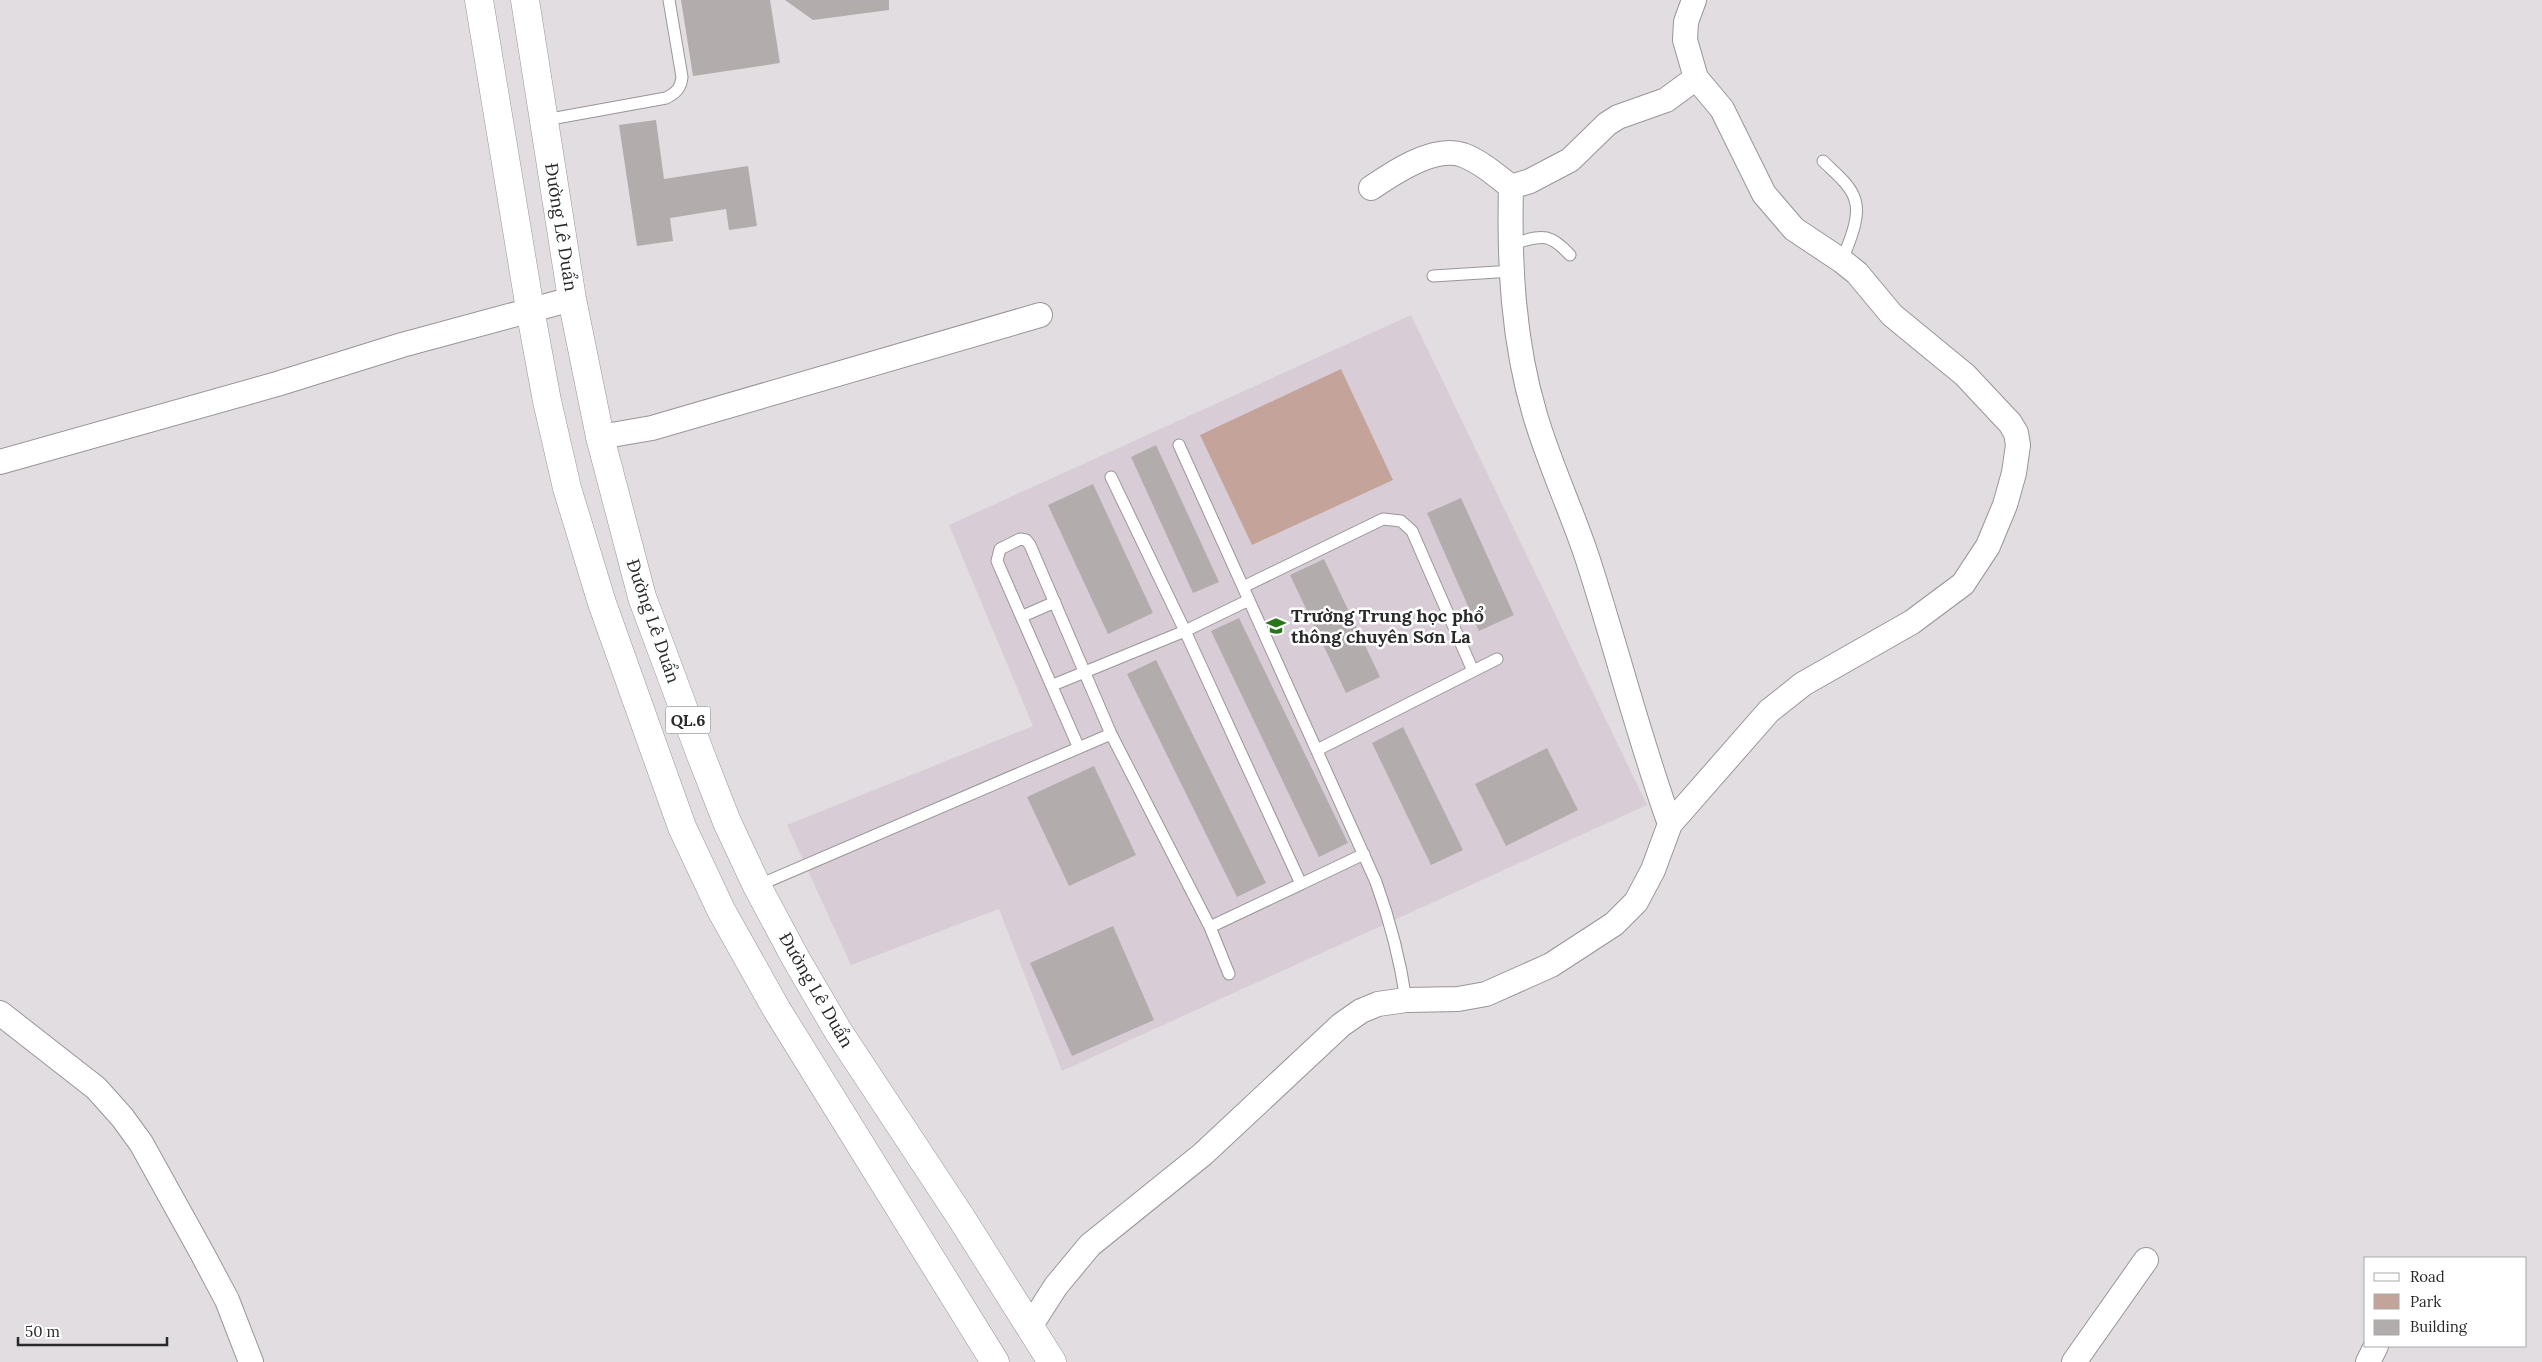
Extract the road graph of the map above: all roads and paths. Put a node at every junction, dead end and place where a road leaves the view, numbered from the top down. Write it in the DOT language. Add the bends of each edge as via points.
graph roads {
  1 [pos="479,0"];
  2 [pos="525,0"];
  3 [pos="669,0"];
  4 [pos="1690,2"];
  5 [pos="1696,78"];
  6 [pos="545,120"];
  7 [pos="1823,161"];
  8 [pos="1512,186"];
  9 [pos="1371,188"];
  10 [pos="1511,244"];
  11 [pos="1570,255"];
  12 [pos="1842,261"];
  13 [pos="1513,270"];
  14 [pos="1433,276"];
  15 [pos="572,299"];
  16 [pos="530,309"];
  17 [pos="1040,315"];
  18 [pos="600,437"];
  19 [pos="1179,445"];
  20 [pos="0,462"];
  21 [pos="1111,478"];
  22 [pos="1243,586"];
  23 [pos="1249,600"];
  24 [pos="1055,602"];
  25 [pos="1023,616"];
  26 [pos="1186,631"];
  27 [pos="1497,659"];
  28 [pos="1473,671"];
  29 [pos="1084,672"];
  30 [pos="1053,686"];
  31 [pos="1111,734"];
  32 [pos="1078,746"];
  33 [pos="1318,750"];
  34 [pos="1670,824"];
  35 [pos="1364,854"];
  36 [pos="1301,884"];
  37 [pos="757,886"];
  38 [pos="1210,927"];
  39 [pos="1229,974"];
  40 [pos="1406,1000"];
  41 [pos="0,1013"];
  42 [pos="2146,1260"];
  43 [pos="1029,1328"];
  44 [pos="2376,1347"];
  45 [pos="251,1362"];
  46 [pos="995,1362"];
  47 [pos="1052,1362"];
  48 [pos="2074,1362"];
  49 [pos="2368,1362"];
  1 -- 16 [label="main road, QL.6"];
  2 -- 6 [label="main road, Đường Lê Duẩn / QL.6"];
  3 -- 6 [label="lane" via="682,77 673,95"];
  4 -- 5 [label="street" via="1685,40"];
  5 -- 8 [label="street" via="1666,100 1618,116 1570,160 1530,181"];
  5 -- 12 [label="street" via="1722,108 1764,194 1777,211 1794,229"];
  6 -- 15 [label="main road, Đường Lê Duẩn / QL.6"];
  7 -- 12 [label="lane" via="1856,201 1855,221"];
  8 -- 9 [label="street" via="1484,165 1461,154 1444,153 1401,168"];
  8 -- 10 [label="street"];
  10 -- 11 [label="lane" via="1545,236 1557,241"];
  10 -- 13 [label="street"];
  12 -- 34 [label="street" via="1857,273 1892,315 1966,375 2010,423 2018,445 2005,505 1988,546 1963,584 1912,622 1803,684 1769,711"];
  13 -- 14 [label="lane"];
  13 -- 34 [label="street" via="1515,318 1534,415 1587,559"];
  15 -- 16 [label="street"];
  15 -- 18 [label="main road, Đường Lê Duẩn / QL.6"];
  16 -- 20 [label="street"];
  16 -- 46 [label="main road, QL.6" via="567,488 602,603 682,827 721,910 777,1010"];
  17 -- 18 [label="street" via="652,428"];
  18 -- 37 [label="main road, Đường Lê Duẩn / QL.6" via="642,597 727,822"];
  19 -- 22 [label="lane"];
  21 -- 26 [label="lane"];
  22 -- 23 [label="lane"];
  22 -- 28 [label="lane" via="1383,519 1401,521 1412,531"];
  23 -- 26 [label="lane"];
  23 -- 33 [label="lane"];
  24 -- 25 [label="lane"];
  24 -- 25 [label="lane" via="1030,545 1020,539 1000,550 997,558"];
  24 -- 29 [label="lane"];
  25 -- 30 [label="lane"];
  26 -- 29 [label="lane"];
  26 -- 36 [label="lane"];
  27 -- 28 [label="lane"];
  28 -- 33 [label="lane"];
  29 -- 30 [label="lane"];
  29 -- 31 [label="lane"];
  30 -- 32 [label="lane"];
  31 -- 32 [label="lane"];
  31 -- 38 [label="lane"];
  32 -- 37 [label="lane"];
  33 -- 35 [label="lane"];
  34 -- 40 [label="street" via="1653,870 1636,902 1614,924 1585,945 1552,965 1486,994 1458,999"];
  35 -- 36 [label="lane"];
  35 -- 40 [label="lane" via="1390,922 1400,958"];
  36 -- 38 [label="lane"];
  37 -- 43 [label="main road, Đường Lê Duẩn / QL.6" via="838,1031 962,1219"];
  38 -- 39 [label="lane"];
  40 -- 43 [label="street" via="1378,1004 1341,1025 1203,1154 1090,1246 1056,1286"];
  41 -- 45 [label="street" via="96,1088 122,1116 141,1143 227,1300"];
  42 -- 48 [label="street"];
  43 -- 47 [label="main road, Đường Lê Duẩn / QL.6"];
  44 -- 49 [label="street"];
}
